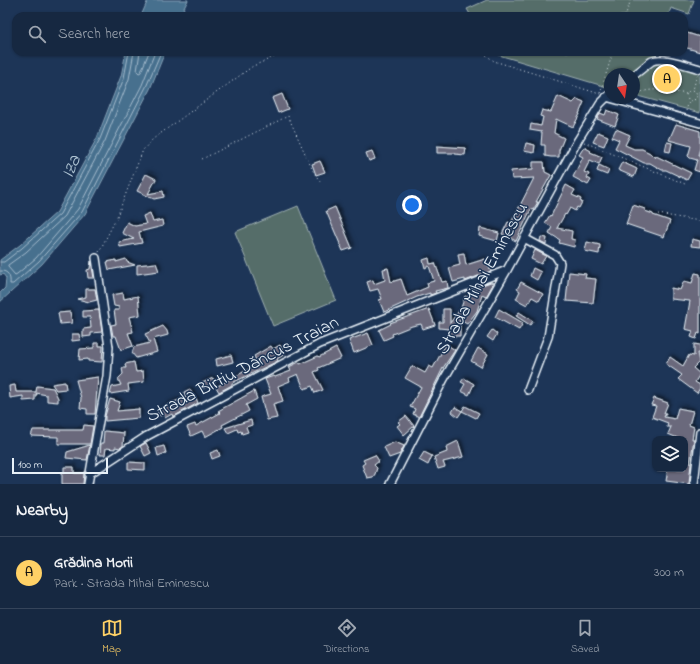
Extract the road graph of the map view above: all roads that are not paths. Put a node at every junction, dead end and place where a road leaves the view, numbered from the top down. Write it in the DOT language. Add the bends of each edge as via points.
graph roads {
  1 [pos="699,69"];
  2 [pos="640,71"];
  3 [pos="604,100"];
  4 [pos="637,104"];
  5 [pos="700,123"];
  6 [pos="524,238"];
  7 [pos="96,258"];
  8 [pos="507,270"];
  9 [pos="528,390"];
  10 [pos="700,432"];
  11 [pos="89,474"];
  12 [pos="88,484"];
  13 [pos="390,484"];
  14 [pos="694,484"];
  1 -- 2 [label="street" via="658,60"];
  3 -- 6 [label="street, Strada Mihai Eminescu" via="578,140"];
  4 -- 5 [label="street"];
  6 -- 8 [label="street, Strada Mihai Eminescu"];
  6 -- 9 [label="street" via="555,255 560,263 548,337"];
  7 -- 11 [label="street" via="109,347 107,376"];
  8 -- 11 [label="street, Strada Birtiu Dăncus Traian" via="320,344 147,436"];
  8 -- 13 [label="street, Strada Mihai Eminescu" via="444,379"];
  10 -- 14 [label="street"];
  11 -- 12 [label="street"];
}
